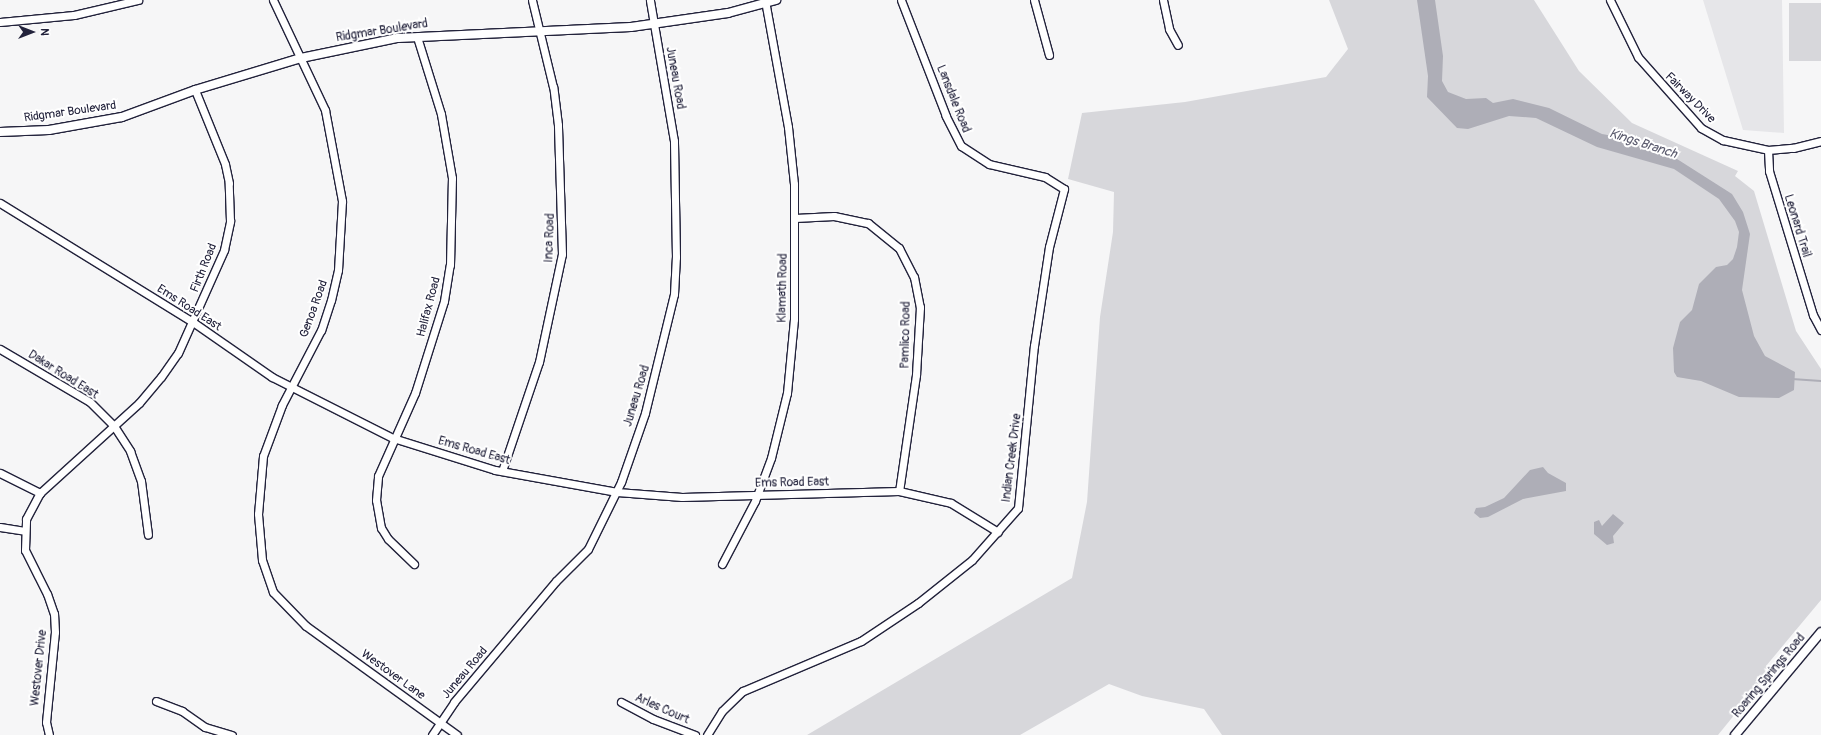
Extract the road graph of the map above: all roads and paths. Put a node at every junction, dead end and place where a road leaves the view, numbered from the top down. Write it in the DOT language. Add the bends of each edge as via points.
graph roads {
  1 [pos="138,0"];
  2 [pos="273,0"];
  3 [pos="532,0"];
  4 [pos="650,0"];
  5 [pos="776,0"];
  6 [pos="901,0"];
  7 [pos="1034,0"];
  8 [pos="1163,0"];
  9 [pos="1610,0"];
  10 [pos="766,2"];
  11 [pos="0,22"];
  12 [pos="654,24"];
  13 [pos="540,31"];
  14 [pos="417,36"];
  15 [pos="1178,44"];
  16 [pos="1050,55"];
  17 [pos="301,58"];
  18 [pos="195,90"];
  19 [pos="0,132"];
  20 [pos="1821,141"];
  21 [pos="1768,150"];
  22 [pos="1064,189"];
  23 [pos="0,203"];
  24 [pos="795,218"];
  25 [pos="193,322"];
  26 [pos="1821,330"];
  27 [pos="0,349"];
  28 [pos="291,387"];
  29 [pos="114,426"];
  30 [pos="393,438"];
  31 [pos="502,471"];
  32 [pos="0,473"];
  33 [pos="899,491"];
  34 [pos="617,492"];
  35 [pos="40,493"];
  36 [pos="757,495"];
  37 [pos="0,527"];
  38 [pos="25,531"];
  39 [pos="998,532"];
  40 [pos="148,535"];
  41 [pos="414,564"];
  42 [pos="722,564"];
  43 [pos="1821,632"];
  44 [pos="315,633"];
  45 [pos="156,701"];
  46 [pos="621,702"];
  47 [pos="440,723"];
  48 [pos="49,735"];
  49 [pos="232,735"];
  50 [pos="432,735"];
  51 [pos="457,735"];
  52 [pos="696,735"];
  53 [pos="707,735"];
  54 [pos="1735,735"];
  1 -- 11 [label="street" via="74,15"];
  2 -- 17 [label="street, Genoa Road"];
  3 -- 13 [label="street, Inca Road"];
  4 -- 12 [label="street, Juneau Road"];
  5 -- 10 [label="street, Ridgmar Boulevard"];
  6 -- 22 [label="street, Lansdale Road" via="946,116 961,146 989,164 1045,177"];
  7 -- 16 [label="street"];
  8 -- 15 [label="street" via="1169,29"];
  9 -- 21 [label="street, Fairway Drive" via="1638,57 1701,128 1723,140"];
  10 -- 12 [label="street, Ridgmar Boulevard"];
  10 -- 24 [label="street, Klamath Road" via="788,127"];
  12 -- 13 [label="street, Ridgmar Boulevard"];
  12 -- 34 [label="street, Juneau Road" via="674,142 674,294 645,413"];
  13 -- 14 [label="street, Ridgmar Boulevard"];
  13 -- 31 [label="street, Inca Road" via="558,125 562,254 539,362"];
  14 -- 17 [label="street, Ridgmar Boulevard"];
  14 -- 30 [label="street, Halifax Road" via="448,150 452,178 453,226 444,301 415,393"];
  17 -- 18 [label="street, Ridgmar Boulevard"];
  17 -- 28 [label="street, Genoa Road" via="325,110 332,133 342,201 338,270 331,300 321,330"];
  18 -- 19 [label="street, Ridgmar Boulevard" via="114,119 48,130"];
  18 -- 25 [label="street, Firth Road" via="225,164 230,214 224,250"];
  20 -- 21 [label="street, Fairway Drive" via="1793,148"];
  21 -- 26 [label="street, Leonard Trail" via="1771,178 1813,315"];
  22 -- 39 [label="street, Indian Creek Drive" via="1049,247 1034,346 1021,497 1018,508"];
  23 -- 25 [label="street, Ems Road East"];
  24 -- 33 [label="street, Pamlico Road" via="834,216 868,223 899,248 914,277 920,307 916,374"];
  24 -- 36 [label="street, Klamath Road" via="794,319 787,393 771,458"];
  25 -- 28 [label="street, Ems Road East"];
  25 -- 29 [label="street, Firth Road" via="161,377"];
  27 -- 29 [label="street, Dakar Road East" via="90,402"];
  28 -- 30 [label="street, Ems Road East"];
  28 -- 44 [label="street, Genoa Road" via="268,440 260,470 260,540 262,560 273,592"];
  29 -- 35 [label="street, Firth Road"];
  29 -- 40 [label="street, Dakar Road East" via="130,451 141,481"];
  30 -- 31 [label="street, Ems Road East"];
  30 -- 41 [label="street, Halifax Road" via="378,476 377,513 388,539"];
  31 -- 34 [label="street, Ems Road East"];
  32 -- 35 [label="street"];
  33 -- 36 [label="street, Ems Road East"];
  33 -- 39 [label="street, Ems Road East" via="951,503"];
  34 -- 36 [label="street, Ems Road East" via="682,497"];
  34 -- 47 [label="street, Juneau Road" via="588,549 556,582 454,702"];
  35 -- 38 [label="street, Westover Drive" via="26,519"];
  36 -- 42 [label="street, Klamath Road"];
  37 -- 38 [label="street"];
  38 -- 48 [label="street, Westover Drive" via="25,550 54,614 55,632 46,708"];
  39 -- 53 [label="street, Indian Creek Drive" via="949,580 861,641 743,691 722,710"];
  43 -- 54 [label="street, Roaring Springs Road"];
  44 -- 47 [label="street, Westover Lane"];
  45 -- 49 [label="street" via="182,711 205,727"];
  46 -- 52 [label="street, Arles Court" via="653,719"];
  47 -- 50 [label="street, Juneau Road"];
  47 -- 51 [label="street, Westover Lane"];
}
